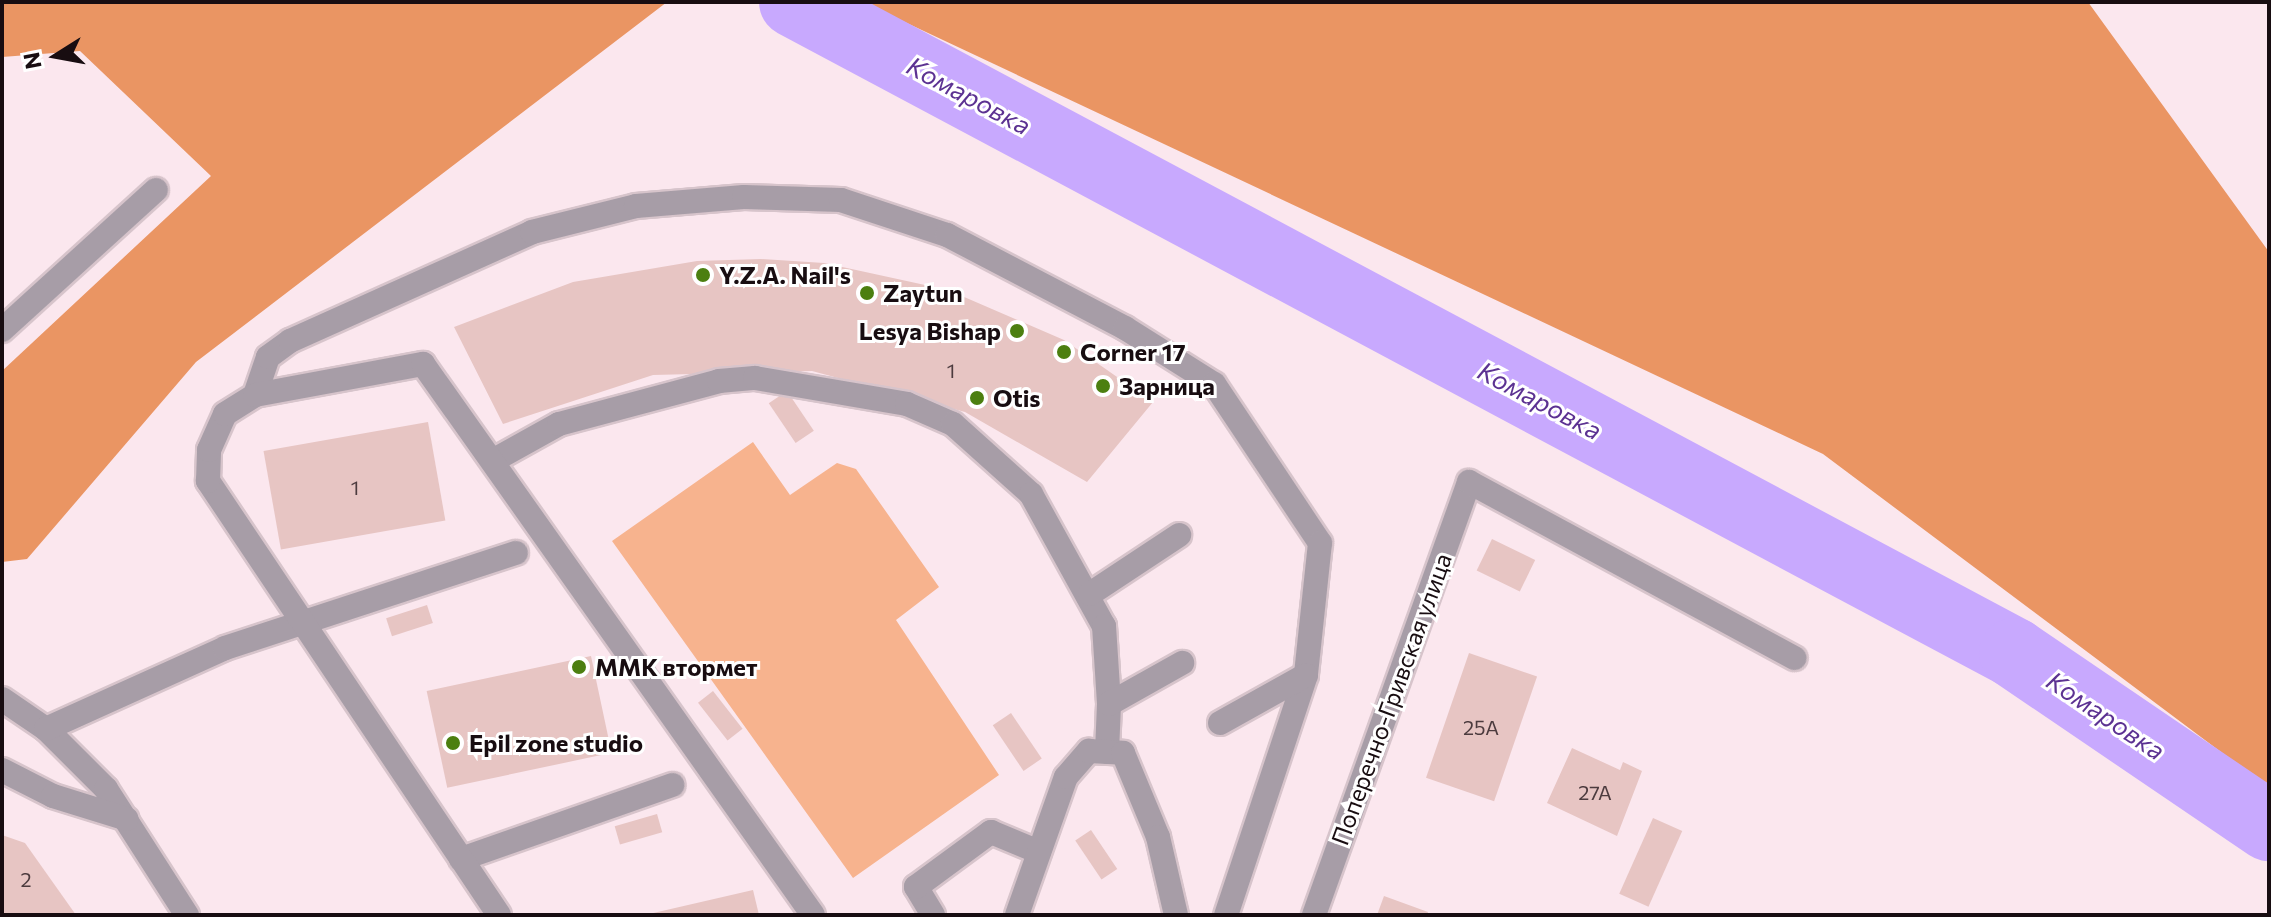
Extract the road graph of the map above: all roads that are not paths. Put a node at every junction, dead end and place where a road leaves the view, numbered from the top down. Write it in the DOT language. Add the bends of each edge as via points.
graph roads {
  1 [pos="156,190"];
  2 [pos="2,330"];
  3 [pos="255,395"];
  4 [pos="496,459"];
  5 [pos="1179,535"];
  6 [pos="516,553"];
  7 [pos="1090,594"];
  8 [pos="302,624"];
  9 [pos="1795,658"];
  10 [pos="1182,663"];
  11 [pos="1306,675"];
  12 [pos="2,699"];
  13 [pos="1109,704"];
  14 [pos="1220,723"];
  15 [pos="46,729"];
  16 [pos="1107,752"];
  17 [pos="2,770"];
  18 [pos="672,785"];
  19 [pos="127,819"];
  20 [pos="1039,852"];
  21 [pos="461,859"];
  22 [pos="187,915"];
  23 [pos="499,915"];
  24 [pos="813,915"];
  25 [pos="933,915"];
  26 [pos="1017,915"];
  27 [pos="1176,915"];
  28 [pos="1226,915"];
  29 [pos="1314,915"];
  1 -- 2 [label="street"];
  3 -- 4 [label="street" via="423,364"];
  3 -- 8 [label="street" via="225,414 209,450 208,481"];
  3 -- 11 [label="street" via="268,357 290,341 532,232 636,206 744,197 841,200 947,235 1125,328 1214,384 1320,543"];
  4 -- 7 [label="street" via="559,424 719,381 755,378 907,404 953,424 1031,494"];
  4 -- 24 [label="street"];
  5 -- 7 [label="street"];
  6 -- 8 [label="street"];
  7 -- 13 [label="street" via="1104,626"];
  8 -- 15 [label="street" via="225,648"];
  8 -- 21 [label="street"];
  9 -- 29 [label="street, Поперечно-Гривская улица" via="1469,482"];
  10 -- 13 [label="street"];
  11 -- 14 [label="street"];
  11 -- 28 [label="street"];
  12 -- 15 [label="street"];
  13 -- 16 [label="street"];
  15 -- 19 [label="street"];
  16 -- 20 [label="street" via="1089,751 1066,777"];
  16 -- 27 [label="street" via="1123,753 1158,837"];
  17 -- 19 [label="street" via="53,796"];
  18 -- 21 [label="street"];
  19 -- 22 [label="street"];
  20 -- 25 [label="street" via="991,832 916,887"];
  20 -- 26 [label="street"];
  21 -- 23 [label="street"];
}
